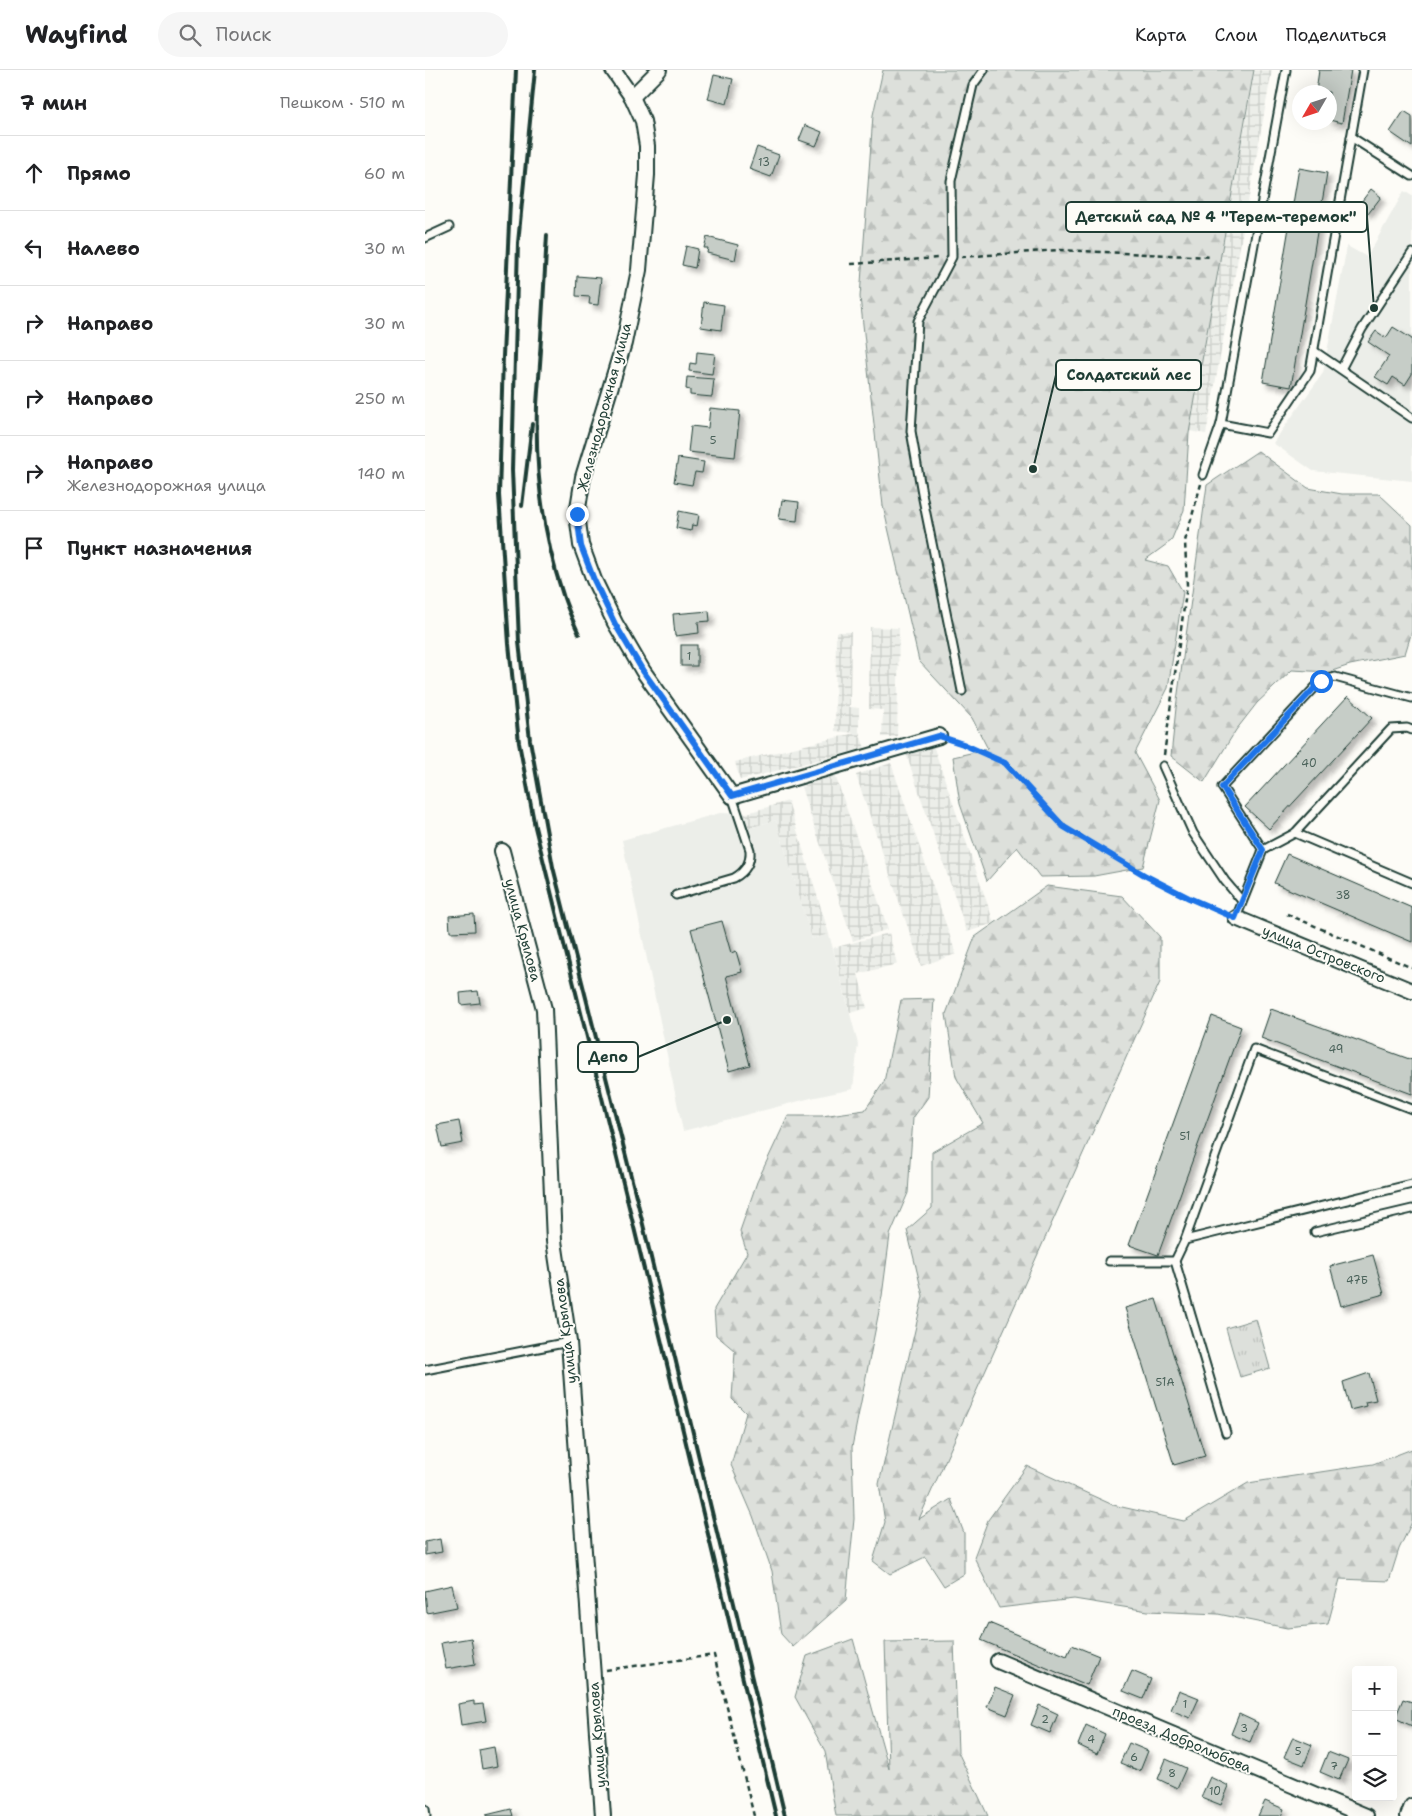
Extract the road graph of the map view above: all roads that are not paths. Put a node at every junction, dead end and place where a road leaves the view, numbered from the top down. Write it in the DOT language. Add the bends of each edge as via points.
graph roads {
  1 [pos="613,70"];
  2 [pos="659,70"];
  3 [pos="984,70"];
  4 [pos="1286,70"];
  5 [pos="1363,70"];
  6 [pos="632,97"];
  7 [pos="1351,137"];
  8 [pos="1412,176"];
  9 [pos="449,227"];
  10 [pos="425,238"];
  11 [pos="1412,253"];
  12 [pos="1314,351"];
  13 [pos="1341,369"];
  14 [pos="1412,418"];
  15 [pos="1221,424"];
  16 [pos="1203,475"];
  17 [pos="962,691"];
  18 [pos="1412,698"];
  19 [pos="1412,730"];
  20 [pos="939,736"];
  21 [pos="1163,766"];
  22 [pos="732,796"];
  23 [pos="1295,833"];
  24 [pos="1263,850"];
  25 [pos="502,852"];
  26 [pos="1412,883"];
  27 [pos="676,894"];
  28 [pos="1243,901"];
  29 [pos="1235,918"];
  30 [pos="1412,991"];
  31 [pos="1412,1109"];
  32 [pos="1412,1184"];
  33 [pos="1412,1209"];
  34 [pos="1315,1232"];
  35 [pos="1185,1240"];
  36 [pos="1175,1260"];
  37 [pos="1109,1261"];
  38 [pos="569,1342"];
  39 [pos="425,1370"];
  40 [pos="1226,1433"];
  41 [pos="998,1661"];
  42 [pos="1412,1806"];
  43 [pos="425,1809"];
  44 [pos="427,1816"];
  45 [pos="603,1816"];
  46 [pos="1366,1816"];
  47 [pos="1408,1816"];
  1 -- 6 [label="street, Железнодорожная улица"];
  2 -- 6 [label="street"];
  3 -- 17 [label="lane" via="973,85 951,181 952,257 918,321 911,431"];
  4 -- 15 [label="lane"];
  5 -- 7 [label="lane"];
  6 -- 22 [label="street, Железнодорожная улица" via="643,121 647,146 639,270 624,343 583,477 577,514 581,546 615,624 643,671"];
  7 -- 8 [label="lane"];
  7 -- 12 [label="lane"];
  9 -- 10 [label="lane"];
  11 -- 13 [label="lane" via="1362,329"];
  12 -- 13 [label="lane"];
  12 -- 15 [label="lane" via="1310,371 1268,433"];
  13 -- 14 [label="lane"];
  15 -- 16 [label="lane"];
  18 -- 24 [label="lane" via="1335,677 1321,681 1222,787"];
  19 -- 23 [label="lane" via="1391,729"];
  20 -- 22 [label="street"];
  21 -- 28 [label="lane" via="1193,833 1225,881"];
  22 -- 27 [label="lane" via="750,850 748,866 734,878"];
  23 -- 24 [label="lane"];
  23 -- 26 [label="lane"];
  24 -- 28 [label="lane"];
  25 -- 38 [label="street, улица Крылова" via="544,1009 553,1241"];
  28 -- 29 [label="lane"];
  29 -- 30 [label="street, улица Островского"];
  31 -- 35 [label="lane" via="1254,1049"];
  32 -- 35 [label="lane"];
  33 -- 34 [label="lane"];
  35 -- 36 [label="lane"];
  36 -- 37 [label="lane"];
  36 -- 40 [label="lane"];
  38 -- 39 [label="lane"];
  38 -- 45 [label="street, улица Крылова"];
  41 -- 46 [label="street, проезд Добролюбова"];
  42 -- 47 [label="street"];
  43 -- 44 [label="lane"];
}
